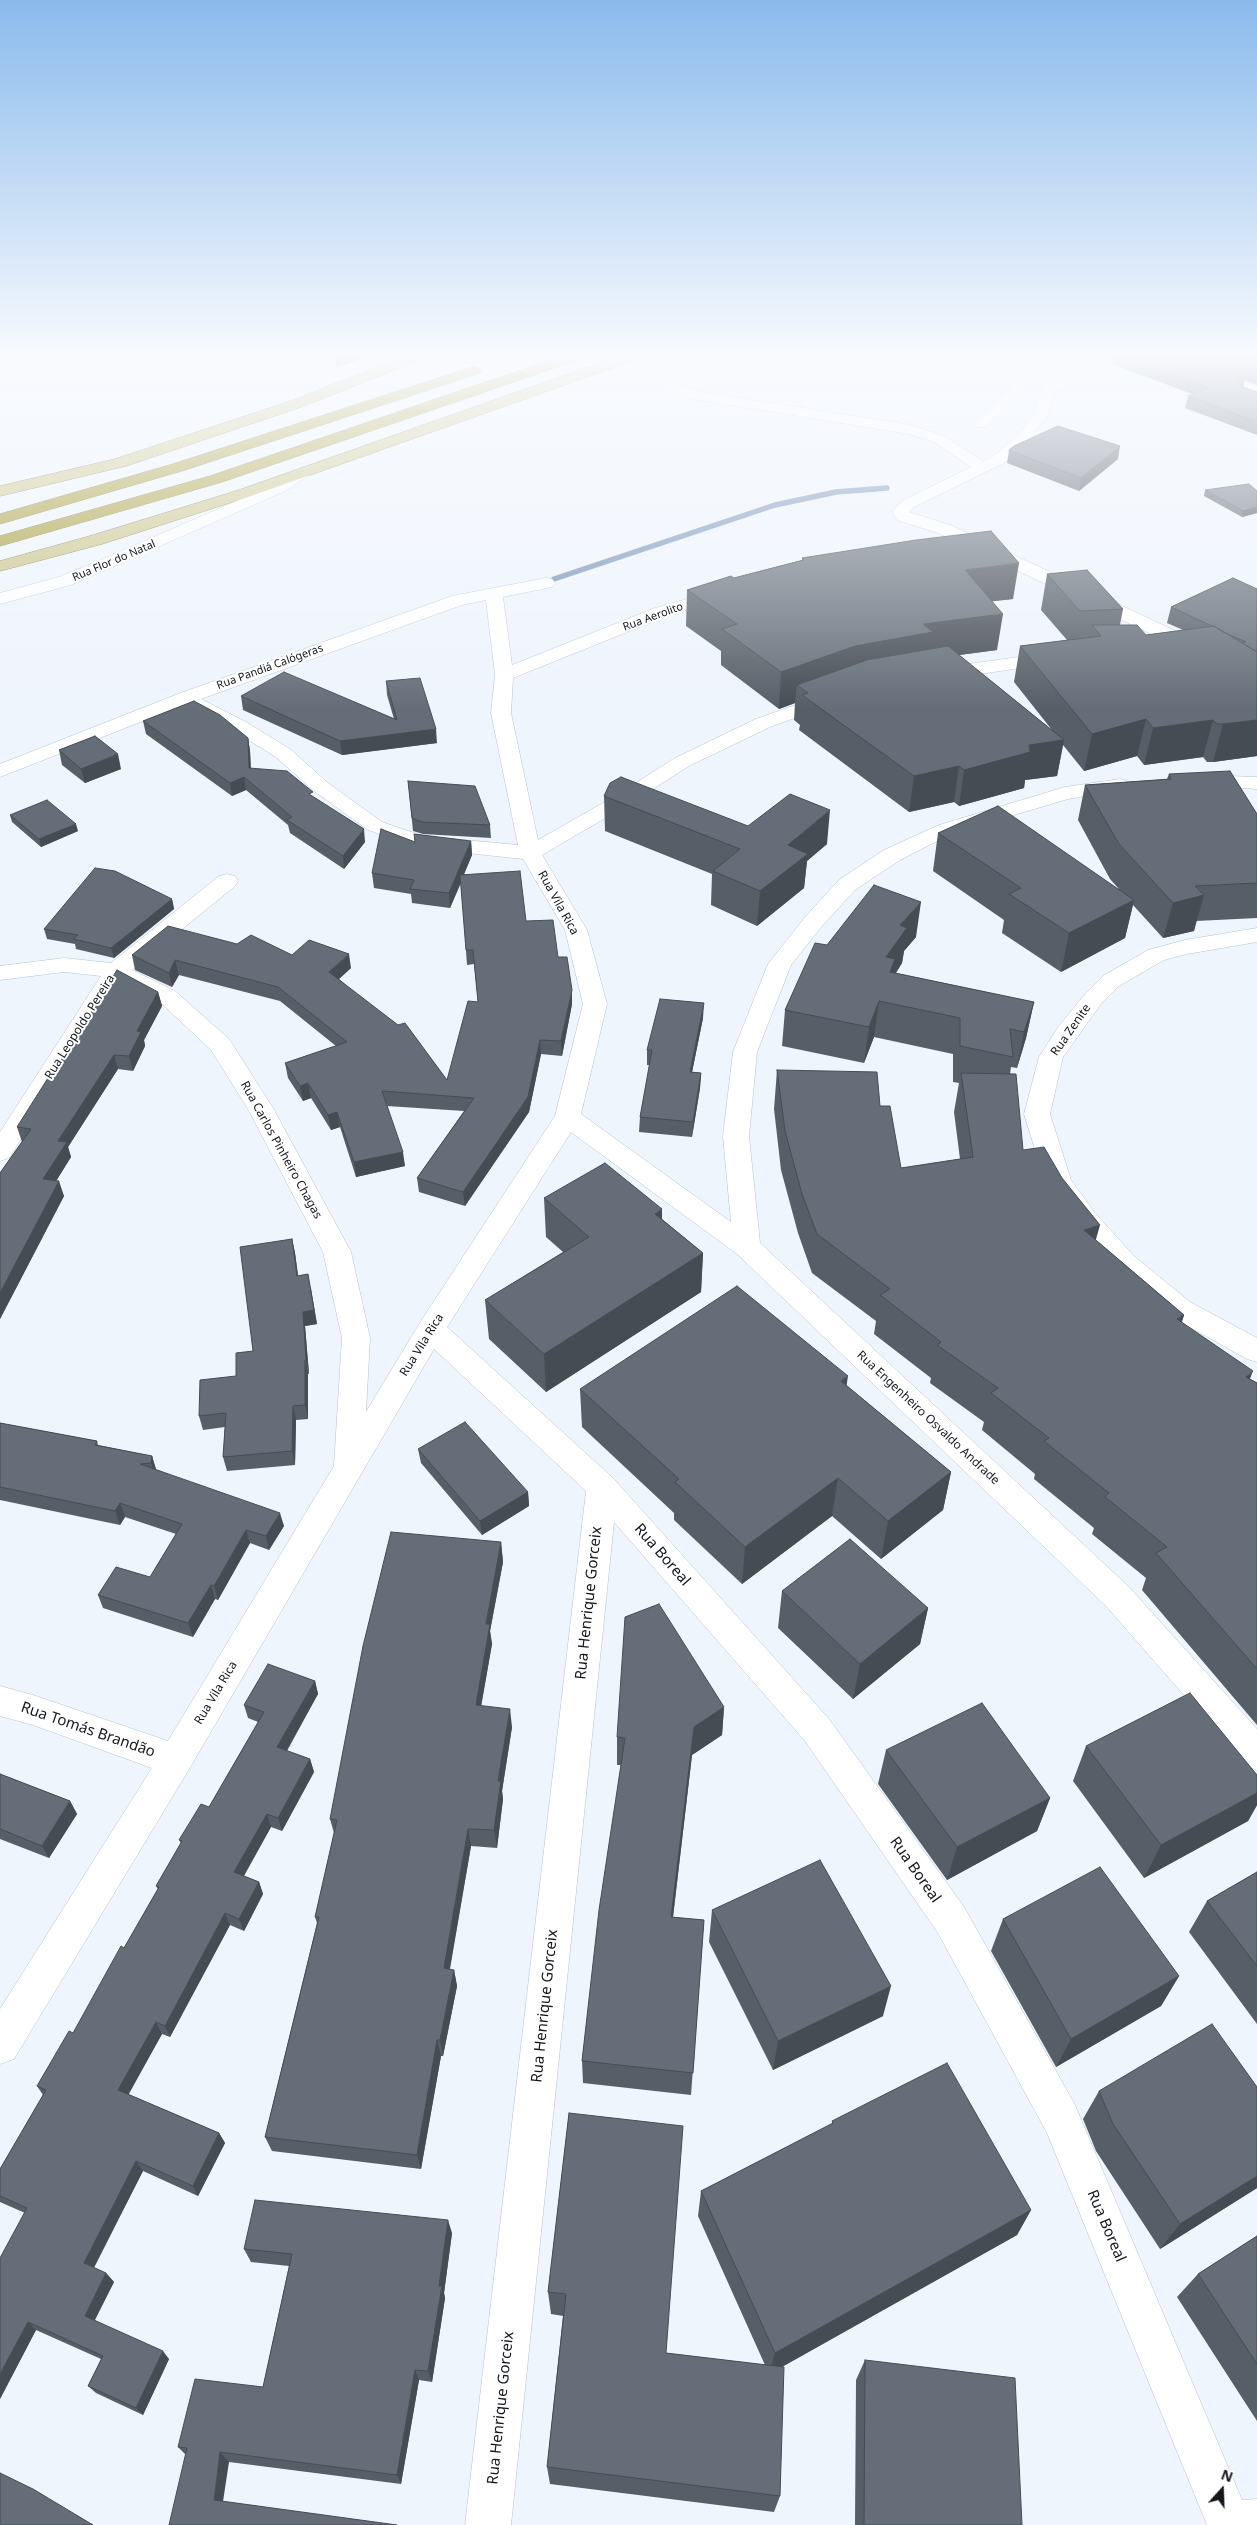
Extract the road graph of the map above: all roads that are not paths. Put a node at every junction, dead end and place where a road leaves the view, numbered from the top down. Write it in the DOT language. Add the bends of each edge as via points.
graph roads {
  1 [pos="72,474"];
  2 [pos="159,474"];
  3 [pos="231,474"];
  4 [pos="299,474"];
  5 [pos="301,474"];
  6 [pos="969,474"];
  7 [pos="0,490"];
  8 [pos="0,519"];
  9 [pos="0,541"];
  10 [pos="986,551"];
  11 [pos="958,554"];
  12 [pos="0,566"];
  13 [pos="546,583"];
  14 [pos="739,589"];
  15 [pos="494,592"];
  16 [pos="0,599"];
  17 [pos="1159,653"];
  18 [pos="1207,653"];
  19 [pos="1072,656"];
  20 [pos="504,675"];
  21 [pos="918,677"];
  22 [pos="1257,684"];
  23 [pos="850,691"];
  24 [pos="184,698"];
  25 [pos="6,765"];
  26 [pos="1141,782"];
  27 [pos="1179,782"];
  28 [pos="1257,783"];
  29 [pos="530,853"];
  30 [pos="227,881"];
  31 [pos="1257,935"];
  32 [pos="116,971"];
  33 [pos="0,972"];
  34 [pos="568,1118"];
  35 [pos="0,1152"];
  36 [pos="747,1248"];
  37 [pos="430,1329"];
  38 [pos="1257,1350"];
  39 [pos="347,1470"];
  40 [pos="602,1487"];
  41 [pos="0,1700"];
  42 [pos="1257,1754"];
  43 [pos="176,1760"];
  44 [pos="0,2045"];
  45 [pos="1239,2523"];
  46 [pos="488,2525"];
  1 -- 7 [label="main road"];
  2 -- 8 [label="highway"];
  3 -- 9 [label="highway"];
  4 -- 12 [label="main road" via="177,515"];
  5 -- 16 [label="street, Rua Flor do Natal" via="277,489 102,566 65,581"];
  6 -- 10 [label="street" via="908,504 900,512 903,516 944,529"];
  10 -- 11 [label="street"];
  10 -- 18 [label="street"];
  13 -- 15 [label="street, Rua Pandiá Calógeras"];
  14 -- 20 [label="street, Rua Aerolito" via="661,612"];
  15 -- 20 [label="street, Rua Vila Rica"];
  15 -- 24 [label="street, Rua Pandiá Calógeras" via="458,600"];
  17 -- 18 [label="street"];
  18 -- 22 [label="street"];
  19 -- 21 [label="street"];
  20 -- 29 [label="street, Rua Vila Rica" via="501,713"];
  23 -- 29 [label="street" via="763,723 682,762"];
  24 -- 25 [label="street, Rua Pandiá Calógeras"];
  24 -- 29 [label="street" via="284,753 321,787 375,826 420,842"];
  26 -- 36 [label="street" via="1065,793 946,829 892,855 847,884 814,921 780,964 745,1052 736,1136"];
  27 -- 28 [label="street"];
  29 -- 34 [label="street, Rua Vila Rica" via="576,930 595,1004"];
  30 -- 32 [label="street, Rua Leopoldo Pereira"];
  31 -- 38 [label="street, Rua Zenite" via="1156,955 1111,981 1074,1023 1052,1057 1037,1114 1058,1182 1085,1220 1124,1263 1180,1309"];
  32 -- 33 [label="street, Rua Carlos Pinheiro Chagas" via="64,965"];
  32 -- 35 [label="street, Rua Leopoldo Pereira"];
  32 -- 39 [label="street, Rua Carlos Pinheiro Chagas" via="167,996 220,1045 260,1108 337,1252 356,1338"];
  34 -- 36 [label="street, Rua Engenheiro Osvaldo Andrade"];
  34 -- 37 [label="street, Rua Vila Rica"];
  36 -- 42 [label="street, Rua Engenheiro Osvaldo Andrade" via="1118,1596"];
  37 -- 39 [label="street, Rua Vila Rica"];
  37 -- 40 [label="street, Rua Boreal"];
  39 -- 43 [label="street, Rua Vila Rica"];
  40 -- 45 [label="street, Rua Boreal" via="817,1730 951,1920 1061,2119"];
  40 -- 46 [label="street, Rua Henrique Gorceix"];
  41 -- 43 [label="street, Rua Tomás Brandão"];
  43 -- 44 [label="street, Rua Vila Rica"];
}
